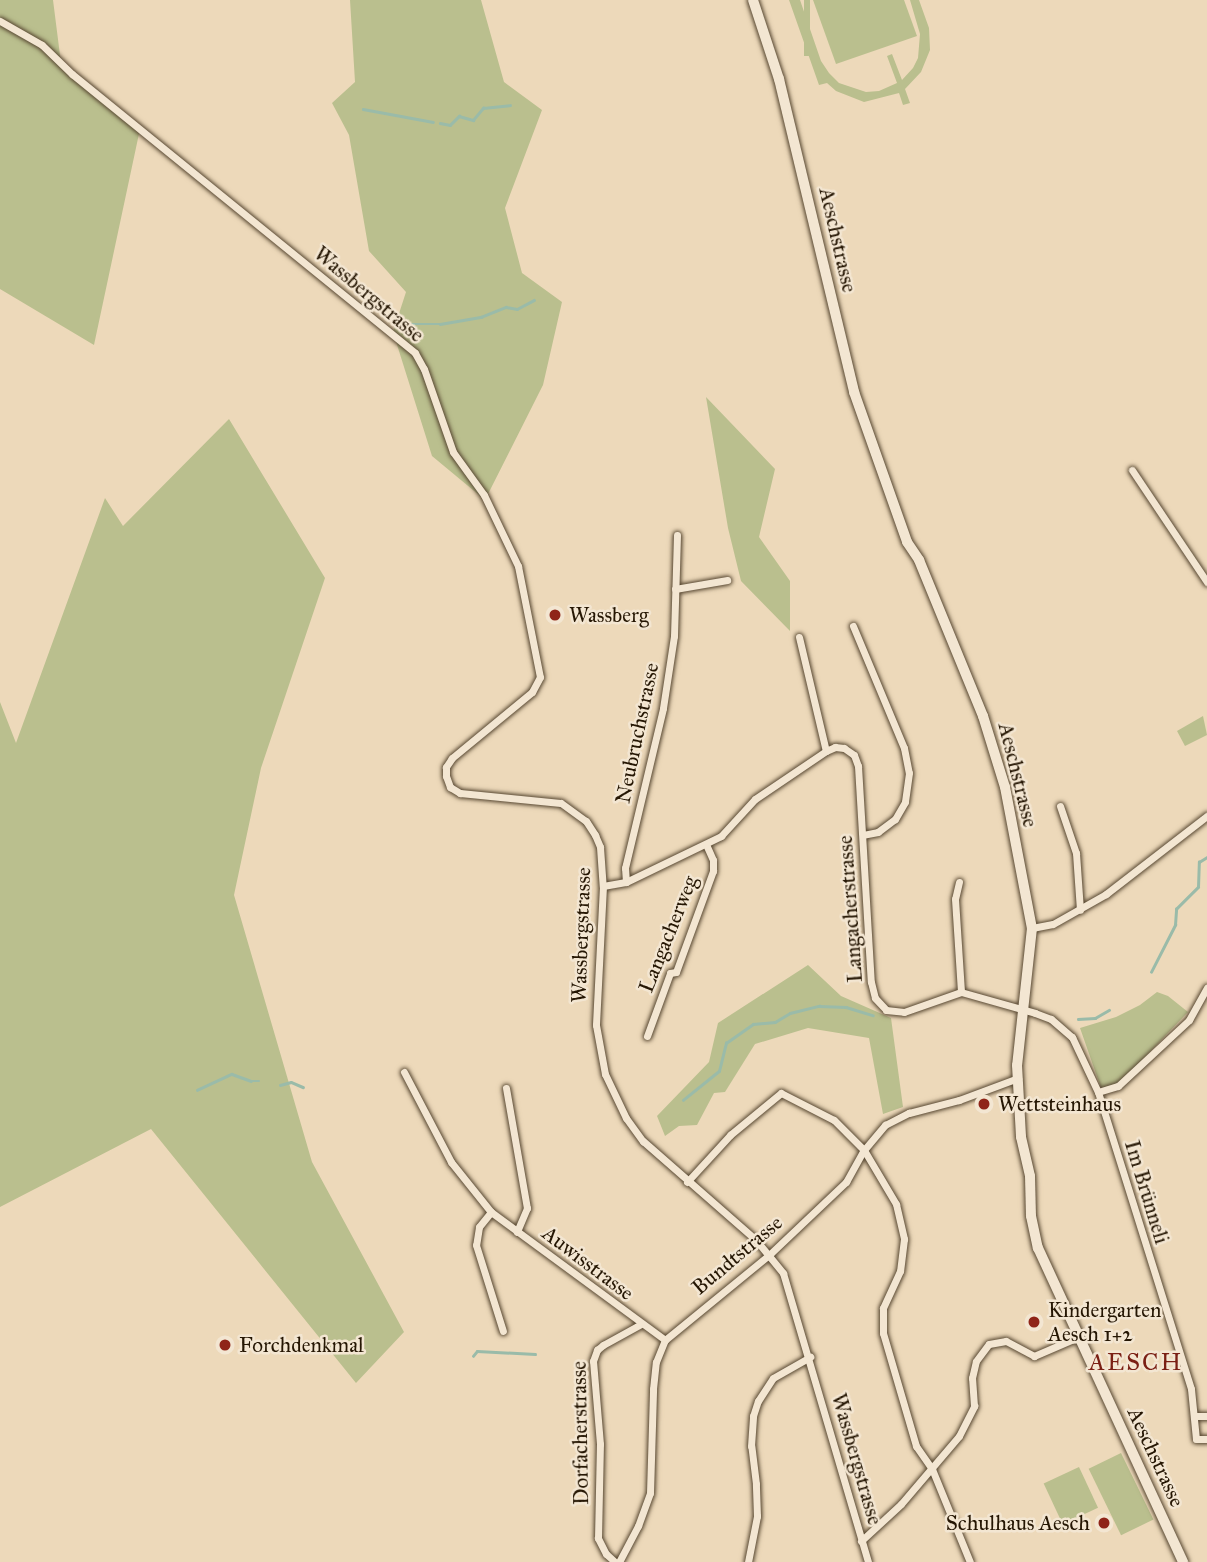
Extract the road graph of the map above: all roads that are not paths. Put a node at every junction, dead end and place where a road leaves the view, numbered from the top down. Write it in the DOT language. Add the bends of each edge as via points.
graph roads {
  1 [pos="753,0"];
  2 [pos="0,21"];
  3 [pos="1132,470"];
  4 [pos="677,534"];
  5 [pos="727,580"];
  6 [pos="1207,582"];
  7 [pos="675,589"];
  8 [pos="853,626"];
  9 [pos="799,637"];
  10 [pos="826,751"];
  11 [pos="1060,806"];
  12 [pos="1207,816"];
  13 [pos="863,835"];
  14 [pos="706,844"];
  15 [pos="960,881"];
  16 [pos="626,882"];
  17 [pos="603,886"];
  18 [pos="1080,910"];
  19 [pos="1032,928"];
  20 [pos="1207,988"];
  21 [pos="961,992"];
  22 [pos="1022,1009"];
  23 [pos="647,1036"];
  24 [pos="404,1072"];
  25 [pos="1018,1078"];
  26 [pos="506,1088"];
  27 [pos="1098,1093"];
  28 [pos="864,1150"];
  29 [pos="687,1182"];
  30 [pos="491,1212"];
  31 [pos="517,1232"];
  32 [pos="770,1254"];
  33 [pos="641,1324"];
  34 [pos="503,1331"];
  35 [pos="1078,1337"];
  36 [pos="665,1340"];
  37 [pos="810,1357"];
  38 [pos="1196,1416"];
  39 [pos="1207,1416"];
  40 [pos="1207,1439"];
  41 [pos="932,1469"];
  42 [pos="861,1541"];
  43 [pos="617,1562"];
  44 [pos="748,1562"];
  45 [pos="868,1562"];
  46 [pos="970,1562"];
  47 [pos="1183,1562"];
  1 -- 19 [label="main road, Aeschstrasse" via="782,91 854,392 907,541 983,716 1005,787"];
  2 -- 17 [label="street, Wassbergstrasse" via="42,45 415,353 453,452 484,495 518,566 540,677 532,692 452,758 446,776 450,787 460,793 550,799 574,810 600,847"];
  3 -- 6 [label="street"];
  4 -- 7 [label="street, Neubruchstrasse"];
  5 -- 7 [label="street"];
  7 -- 16 [label="street, Neubruchstrasse" via="674,636 663,708 625,868"];
  8 -- 13 [label="street" via="904,748 909,773 905,802 895,819 878,832"];
  9 -- 10 [label="street"];
  10 -- 13 [label="street, Langacherstrasse" via="844,748 854,755"];
  10 -- 14 [label="street" via="755,799 727,830"];
  11 -- 18 [label="street" via="1076,853"];
  12 -- 18 [label="street"];
  13 -- 21 [label="street, Langacherstrasse" via="870,982 875,998 886,1010 904,1012"];
  14 -- 16 [label="street"];
  14 -- 23 [label="street, Langacherweg" via="713,871"];
  15 -- 21 [label="street" via="955,910"];
  16 -- 17 [label="street"];
  17 -- 29 [label="street, Wassbergstrasse" via="596,1025 605,1074 643,1141"];
  18 -- 19 [label="street" via="1053,924"];
  19 -- 22 [label="main road, Aeschstrasse"];
  20 -- 27 [label="street" via="1189,1020 1118,1086"];
  21 -- 22 [label="street"];
  22 -- 25 [label="main road, Aeschstrasse"];
  22 -- 27 [label="street, Im Brünneli" via="1051,1019 1072,1037"];
  24 -- 30 [label="street, Auwisstrasse" via="451,1163"];
  25 -- 28 [label="street, Bundtstrasse" via="909,1113 885,1125"];
  25 -- 35 [label="main road, Aeschstrasse" via="1033,1230"];
  26 -- 31 [label="street" via="527,1208"];
  27 -- 38 [label="street, Im Brünneli"];
  28 -- 29 [label="street" via="834,1120 781,1093 730,1135"];
  28 -- 32 [label="street, Bundtstrasse" via="846,1182"];
  28 -- 41 [label="street" via="883,1178 901,1220 904,1254 880,1320 916,1446"];
  29 -- 32 [label="street, Wassbergstrasse"];
  30 -- 31 [label="street, Auwisstrasse"];
  30 -- 34 [label="street" via="479,1227 476,1245"];
  31 -- 33 [label="street, Auwisstrasse"];
  32 -- 36 [label="street, Bundtstrasse"];
  32 -- 37 [label="street, Wassbergstrasse" via="783,1273"];
  33 -- 36 [label="street, Auwisstrasse"];
  33 -- 43 [label="street, Dorfacherstrasse" via="603,1345 593,1361 600,1444 598,1538"];
  35 -- 41 [label="street" via="1034,1356 1006,1341 989,1344 976,1361 974,1406 959,1436"];
  35 -- 47 [label="main road, Aeschstrasse"];
  36 -- 43 [label="street" via="656,1362 653,1389 650,1493 638,1527"];
  37 -- 42 [label="street, Wassbergstrasse"];
  37 -- 44 [label="street" via="774,1378 752,1416 757,1516"];
  38 -- 39 [label="street"];
  38 -- 40 [label="street, Im Brünneli" via="1196,1438"];
  41 -- 42 [label="street"];
  41 -- 46 [label="street"];
  42 -- 45 [label="street, Wassbergstrasse"];
}
